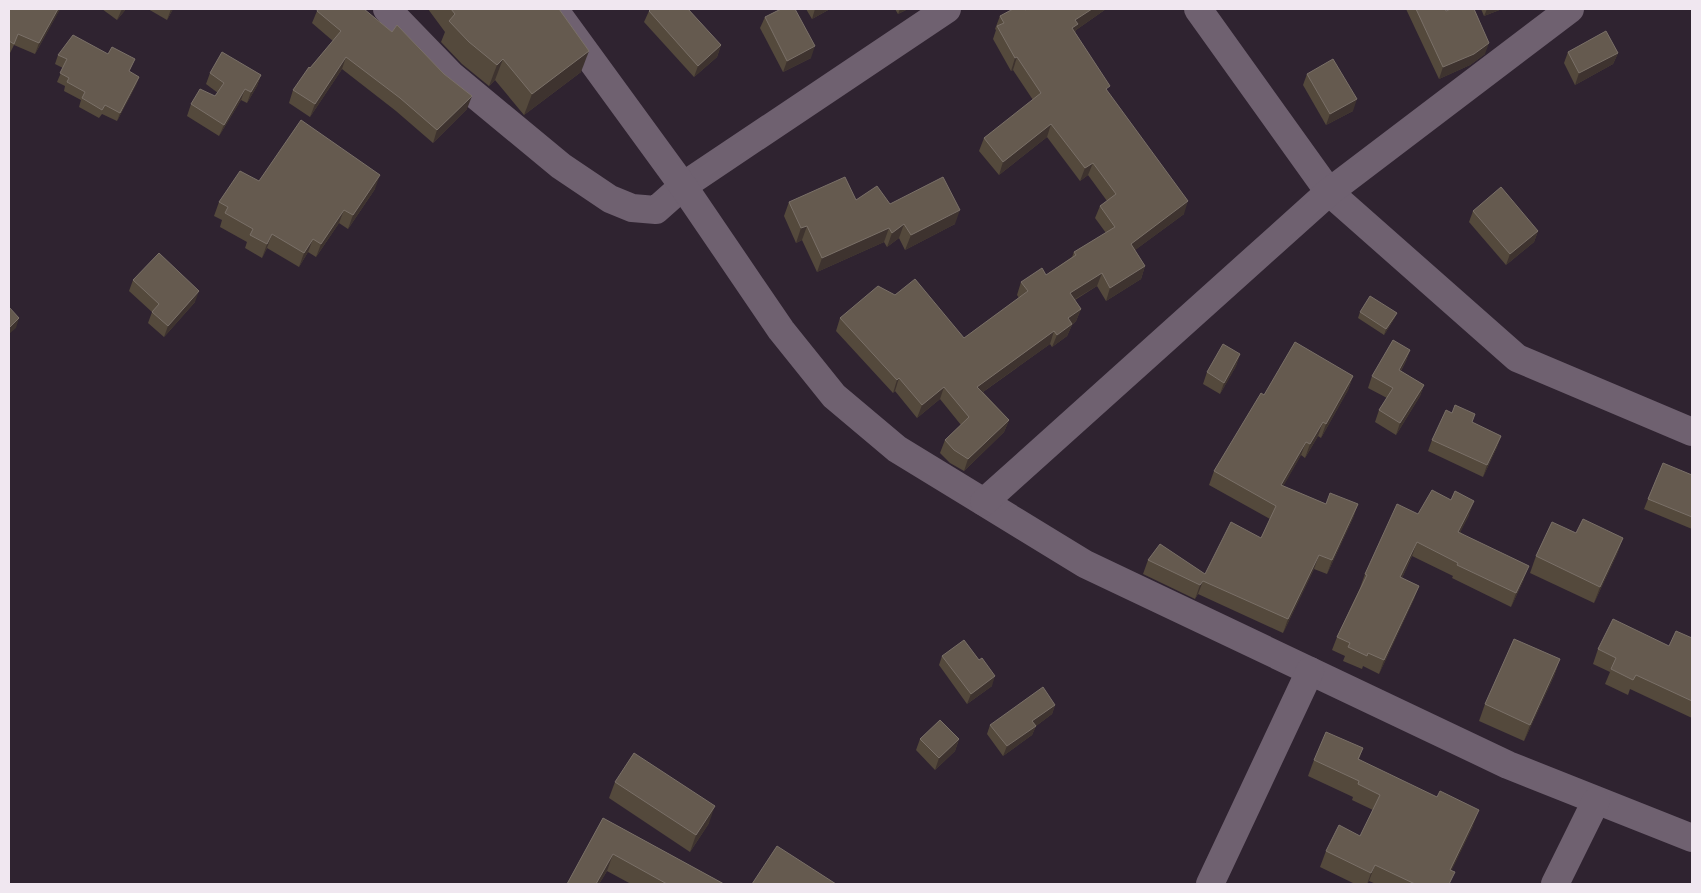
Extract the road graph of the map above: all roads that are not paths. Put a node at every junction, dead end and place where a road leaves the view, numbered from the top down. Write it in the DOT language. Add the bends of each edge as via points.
graph roads {
  1 [pos="387,9"];
  2 [pos="554,9"];
  3 [pos="947,9"];
  4 [pos="1198,9"];
  5 [pos="1570,9"];
  6 [pos="683,186"];
  7 [pos="1329,192"];
  8 [pos="1692,432"];
  9 [pos="984,502"];
  10 [pos="1310,671"];
  11 [pos="1596,800"];
  12 [pos="1692,838"];
  13 [pos="1210,884"];
  14 [pos="1555,884"];
  1 -- 6 [label="street" via="452,75 561,166 610,199 632,208 656,210"];
  2 -- 6 [label="street"];
  3 -- 6 [label="street"];
  4 -- 7 [label="street"];
  5 -- 7 [label="street"];
  6 -- 9 [label="street" via="781,330 834,396 897,449"];
  7 -- 8 [label="street" via="1517,358"];
  7 -- 9 [label="street"];
  9 -- 10 [label="street" via="1085,564"];
  10 -- 11 [label="street" via="1508,765"];
  10 -- 13 [label="street"];
  11 -- 12 [label="street"];
  11 -- 14 [label="street"];
}
